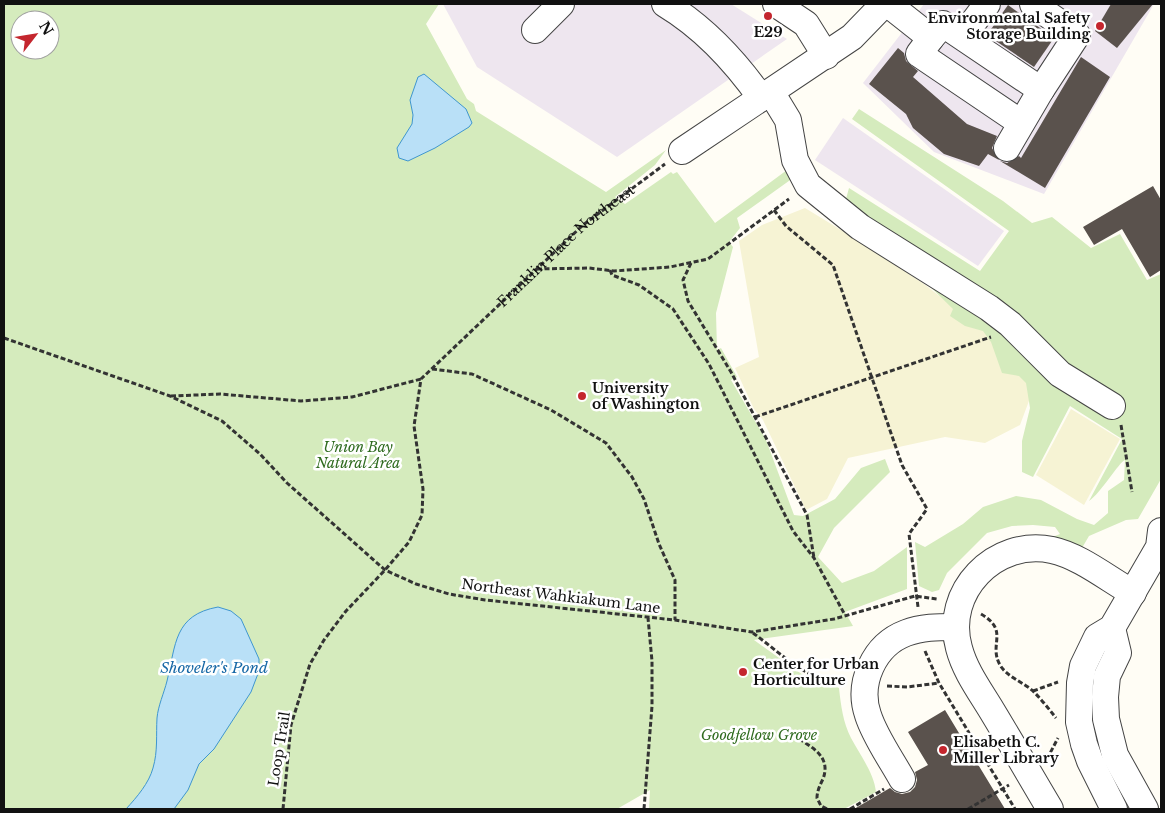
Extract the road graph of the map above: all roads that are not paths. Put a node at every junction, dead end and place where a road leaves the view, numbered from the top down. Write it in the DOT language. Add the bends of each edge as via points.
graph roads {
  1 [pos="561,4"];
  2 [pos="665,4"];
  3 [pos="776,4"];
  4 [pos="886,4"];
  5 [pos="987,4"];
  6 [pos="1033,4"];
  7 [pos="536,30"];
  8 [pos="963,36"];
  9 [pos="931,38"];
  10 [pos="826,56"];
  11 [pos="1041,90"];
  12 [pos="766,95"];
  13 [pos="1022,124"];
  14 [pos="1007,148"];
  15 [pos="682,151"];
  16 [pos="1112,406"];
  17 [pos="1161,541"];
  18 [pos="1132,593"];
  19 [pos="954,626"];
  20 [pos="1112,628"];
  21 [pos="902,779"];
  22 [pos="1050,809"];
  23 [pos="1114,809"];
  24 [pos="1145,809"];
  1 -- 7 [label="street"];
  2 -- 12 [label="street" via="686,16"];
  3 -- 10 [label="street" via="806,24"];
  4 -- 9 [label="street"];
  4 -- 10 [label="street" via="852,37"];
  5 -- 8 [label="street"];
  6 -- 11 [label="street" via="1077,35"];
  8 -- 9 [label="street" via="942,24"];
  8 -- 11 [label="street"];
  9 -- 13 [label="street" via="919,54"];
  10 -- 12 [label="street"];
  11 -- 13 [label="street"];
  12 -- 15 [label="street"];
  12 -- 16 [label="street" via="788,120 795,160 808,185 860,227 989,308 1010,324 1060,374"];
  13 -- 14 [label="street"];
  17 -- 18 [label="street"];
  18 -- 19 [label="street" via="1070,556 1037,548 1020,550 989,563 976,574 966,588"];
  18 -- 20 [label="street"];
  19 -- 21 [label="street" via="918,629 893,640 874,659 865,684 868,715"];
  19 -- 22 [label="street" via="964,664"];
  20 -- 23 [label="street" via="1097,637 1083,666 1079,722 1090,761"];
  20 -- 24 [label="street" via="1118,653 1107,676 1106,719 1115,755"];
}
